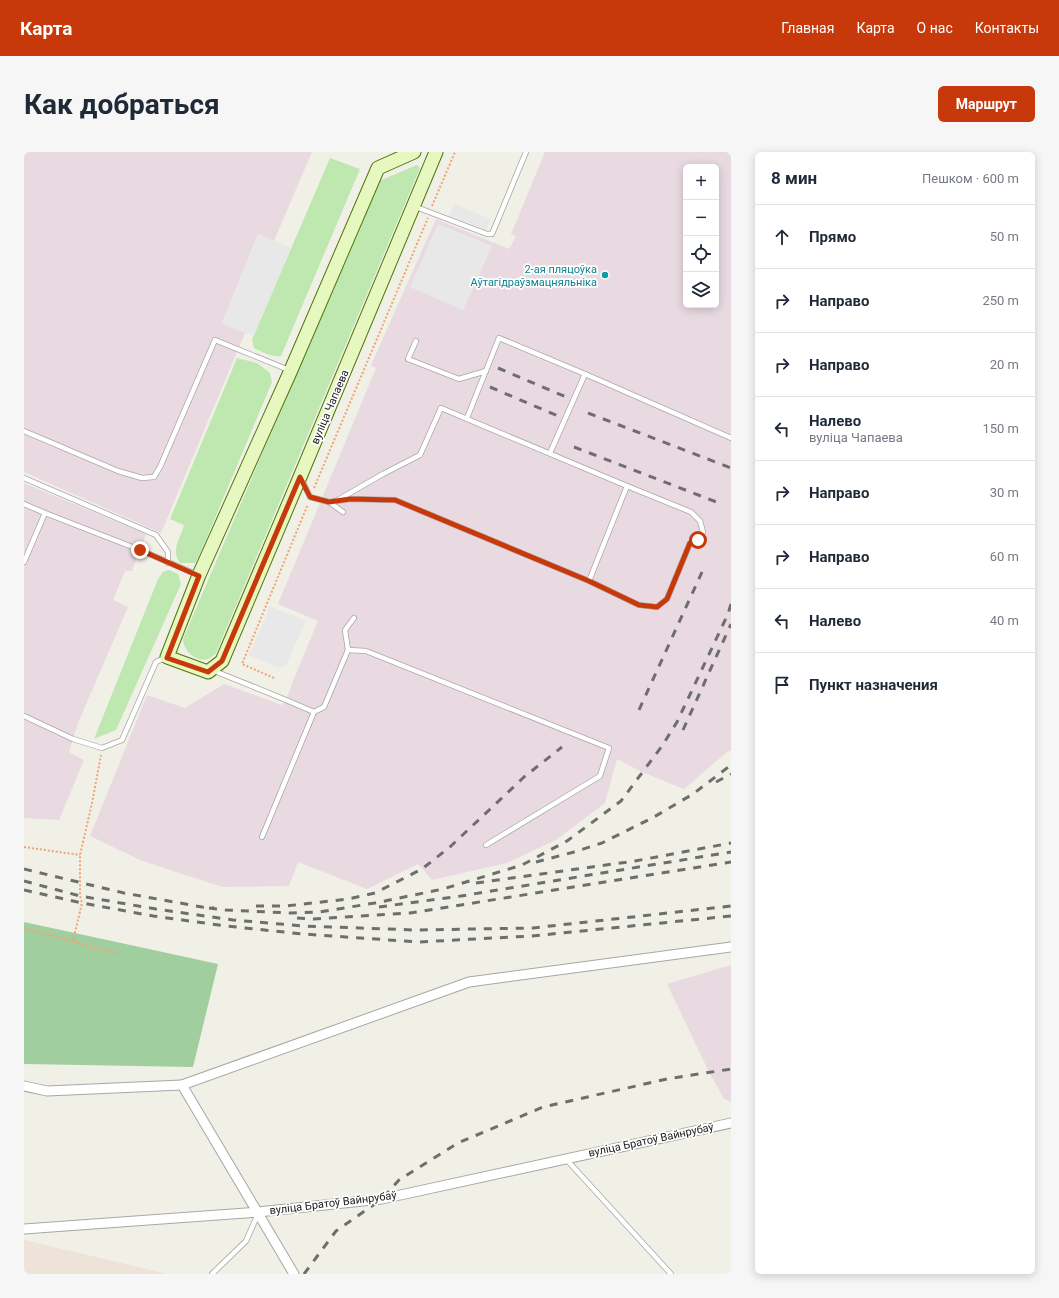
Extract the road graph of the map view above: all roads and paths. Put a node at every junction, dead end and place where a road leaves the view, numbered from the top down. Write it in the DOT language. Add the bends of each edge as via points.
graph roads {
  1 [pos="414,152"];
  2 [pos="436,152"];
  3 [pos="455,152"];
  4 [pos="526,152"];
  5 [pos="414,206"];
  6 [pos="430,211"];
  7 [pos="416,341"];
  8 [pos="291,370"];
  9 [pos="486,371"];
  10 [pos="585,374"];
  11 [pos="467,418"];
  12 [pos="24,431"];
  13 [pos="731,438"];
  14 [pos="550,453"];
  15 [pos="300,477"];
  16 [pos="24,478"];
  17 [pos="627,486"];
  18 [pos="310,497"];
  19 [pos="336,501"];
  20 [pos="329,502"];
  21 [pos="24,504"];
  22 [pos="342,512"];
  23 [pos="45,513"];
  24 [pos="24,562"];
  25 [pos="168,563"];
  26 [pos="199,576"];
  27 [pos="589,581"];
  28 [pos="354,618"];
  29 [pos="348,650"];
  30 [pos="167,658"];
  31 [pos="210,670"];
  32 [pos="274,678"];
  33 [pos="314,712"];
  34 [pos="24,716"];
  35 [pos="102,748"];
  36 [pos="262,837"];
  37 [pos="486,845"];
  38 [pos="24,847"];
  39 [pos="80,855"];
  40 [pos="24,928"];
  41 [pos="73,941"];
  42 [pos="731,947"];
  43 [pos="118,954"];
  44 [pos="182,1085"];
  45 [pos="24,1086"];
  46 [pos="731,1123"];
  47 [pos="566,1159"];
  48 [pos="258,1212"];
  49 [pos="24,1229"];
  50 [pos="212,1274"];
  51 [pos="294,1274"];
  52 [pos="671,1274"];
  1 -- 8 [label="street" via="378,168"];
  2 -- 5 [label="street, вуліца Чапаева"];
  3 -- 6 [label="path"];
  4 -- 6 [label="lane" via="492,234"];
  5 -- 6 [label="lane"];
  5 -- 15 [label="street, вуліца Чапаева"];
  6 -- 18 [label="path"];
  7 -- 9 [label="lane" via="408,359 459,379"];
  8 -- 12 [label="lane" via="215,340 154,477 142,478 118,471"];
  8 -- 26 [label="street"];
  9 -- 10 [label="lane" via="499,338"];
  9 -- 11 [label="lane"];
  10 -- 13 [label="lane"];
  10 -- 14 [label="lane"];
  11 -- 14 [label="lane"];
  11 -- 19 [label="lane" via="441,408 420,455"];
  14 -- 17 [label="lane"];
  15 -- 18 [label="lane"];
  15 -- 31 [label="street, вуліца Чапаева" via="222,661"];
  16 -- 25 [label="lane" via="156,535 168,552"];
  17 -- 27 [label="lane"];
  17 -- 27 [label="lane" via="691,512 700,521 703,532 698,540 690,543 667,599 657,607 639,605"];
  18 -- 20 [label="lane"];
  18 -- 32 [label="path" via="242,664"];
  19 -- 20 [label="lane"];
  19 -- 27 [label="lane" via="395,500"];
  20 -- 22 [label="lane"];
  21 -- 23 [label="lane"];
  23 -- 24 [label="lane"];
  23 -- 25 [label="lane"];
  25 -- 26 [label="lane"];
  26 -- 30 [label="street"];
  28 -- 29 [label="lane" via="345,630"];
  29 -- 33 [label="lane" via="324,707"];
  29 -- 37 [label="lane" via="366,651 609,748 600,776"];
  30 -- 31 [label="street" via="208,672"];
  30 -- 35 [label="lane" via="156,662 122,740"];
  31 -- 33 [label="lane"];
  33 -- 36 [label="lane"];
  34 -- 35 [label="lane" via="73,739"];
  35 -- 39 [label="path"];
  38 -- 39 [label="path"];
  39 -- 41 [label="path" via="82,903"];
  40 -- 41 [label="path"];
  41 -- 43 [label="path"];
  42 -- 44 [label="street" via="469,982"];
  44 -- 45 [label="street" via="46,1091"];
  44 -- 48 [label="street"];
  46 -- 47 [label="street, вуліца Братоў Вайнрубаў"];
  47 -- 48 [label="street, вуліца Братоў Вайнрубаў" via="382,1199"];
  47 -- 52 [label="lane"];
  48 -- 49 [label="street, вуліца Братоў Вайнрубаў"];
  48 -- 50 [label="lane" via="246,1241"];
  48 -- 51 [label="street"];
}
